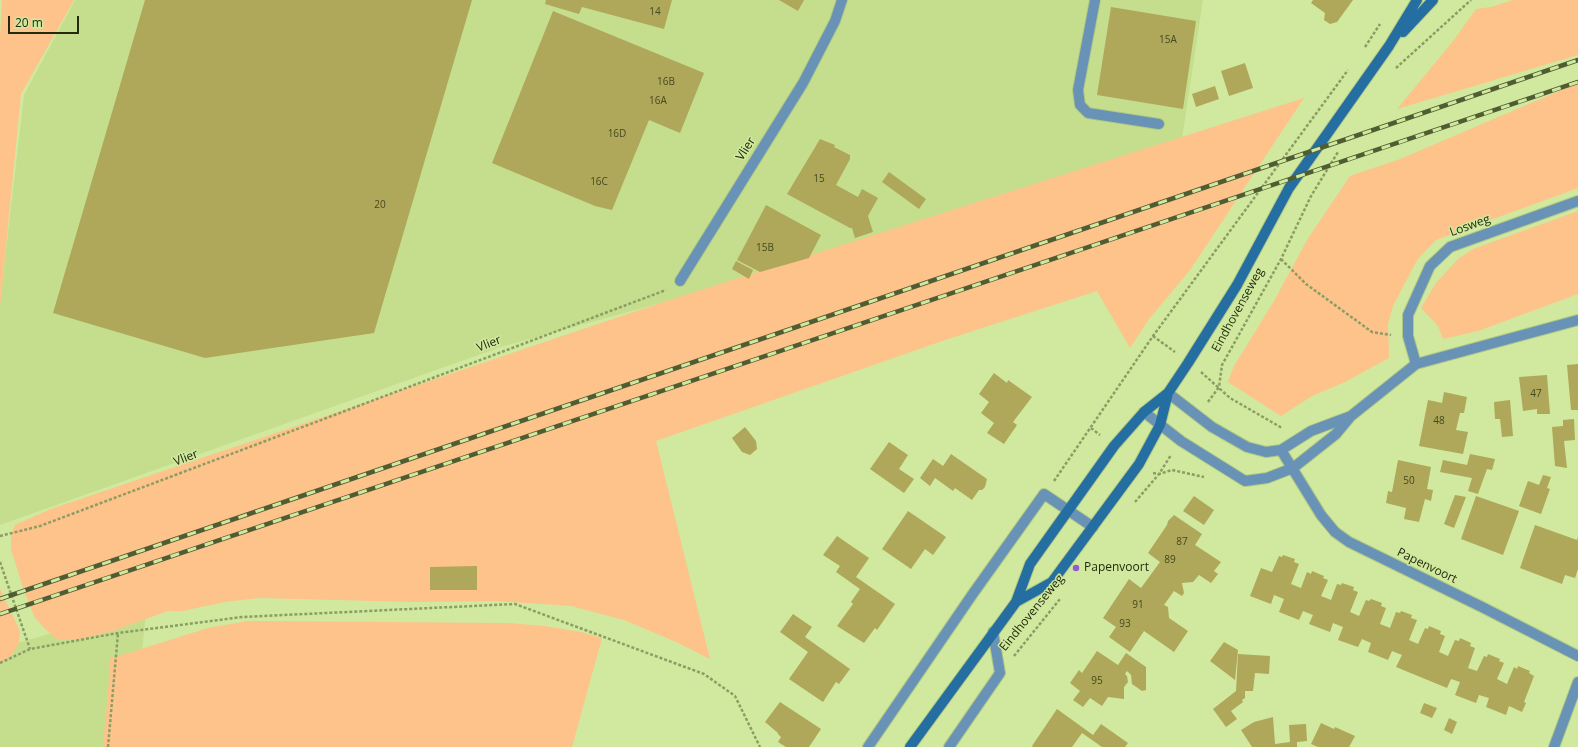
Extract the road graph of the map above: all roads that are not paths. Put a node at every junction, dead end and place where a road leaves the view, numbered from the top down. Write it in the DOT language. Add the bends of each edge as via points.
graph roads {
  1 [pos="842,0"];
  2 [pos="1095,0"];
  3 [pos="1417,0"];
  4 [pos="1433,0"];
  5 [pos="1389,46"];
  6 [pos="1159,124"];
  7 [pos="1578,201"];
  8 [pos="680,281"];
  9 [pos="1578,320"];
  10 [pos="1416,364"];
  11 [pos="1168,393"];
  12 [pos="1144,412"];
  13 [pos="1351,416"];
  14 [pos="1160,425"];
  15 [pos="1281,450"];
  16 [pos="1293,468"];
  17 [pos="1068,510"];
  18 [pos="1093,527"];
  19 [pos="1016,602"];
  20 [pos="993,632"];
  21 [pos="1578,656"];
  22 [pos="1578,682"];
  23 [pos="868,747"];
  24 [pos="910,747"];
  25 [pos="949,747"];
  26 [pos="1554,747"];
  1 -- 8 [label="street, Vlier" via="835,22 803,84"];
  2 -- 6 [label="street" via="1078,90 1080,105 1088,113"];
  3 -- 5 [label="main road, Eindhovenseweg"];
  4 -- 5 [label="main road, Eindhovenseweg"];
  5 -- 11 [label="main road, Eindhovenseweg" via="1290,188 1241,278"];
  7 -- 10 [label="street, Losweg" via="1450,247 1430,266 1408,315 1408,336"];
  9 -- 10 [label="street"];
  10 -- 13 [label="street"];
  11 -- 12 [label="main road, Eindhovenseweg"];
  11 -- 14 [label="main road, Eindhovenseweg"];
  11 -- 15 [label="street" via="1198,417 1247,447 1266,452"];
  12 -- 14 [label="street"];
  12 -- 17 [label="main road, Eindhovenseweg" via="1114,446"];
  13 -- 15 [label="street" via="1311,431"];
  13 -- 16 [label="street" via="1336,434"];
  14 -- 16 [label="street" via="1245,481 1268,478"];
  14 -- 18 [label="main road, Eindhovenseweg" via="1139,464"];
  15 -- 16 [label="street, Papenvoort"];
  16 -- 21 [label="street, Papenvoort" via="1321,515 1349,542"];
  17 -- 18 [label="street"];
  17 -- 19 [label="main road, Eindhovenseweg" via="1030,564"];
  17 -- 23 [label="street" via="1044,494"];
  18 -- 19 [label="main road, Eindhovenseweg" via="1052,582"];
  19 -- 20 [label="main road, Eindhovenseweg"];
  20 -- 24 [label="main road, Eindhovenseweg"];
  20 -- 25 [label="street, Eindhovenseweg" via="1000,673"];
  22 -- 26 [label="street"];
}
